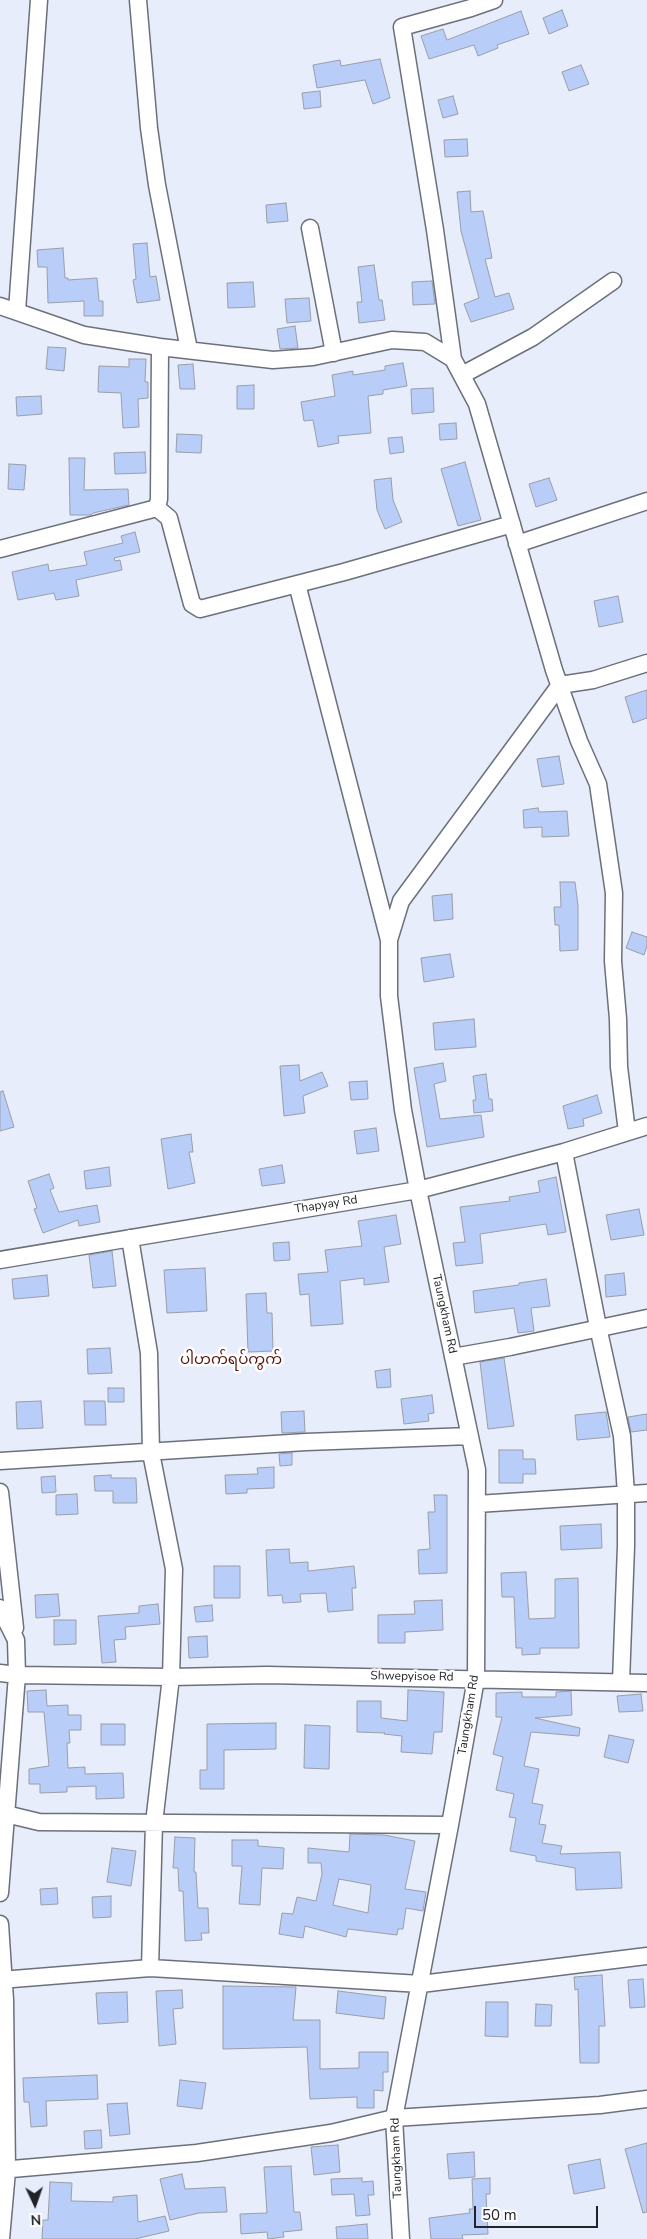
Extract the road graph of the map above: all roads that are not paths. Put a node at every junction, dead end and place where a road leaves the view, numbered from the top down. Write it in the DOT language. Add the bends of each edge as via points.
graph roads {
  1 [pos="39,0"];
  2 [pos="138,0"];
  3 [pos="494,0"];
  4 [pos="310,228"];
  5 [pos="613,280"];
  6 [pos="0,306"];
  7 [pos="17,312"];
  8 [pos="160,347"];
  9 [pos="189,350"];
  10 [pos="334,353"];
  11 [pos="453,358"];
  12 [pos="462,375"];
  13 [pos="647,501"];
  14 [pos="157,508"];
  15 [pos="512,524"];
  16 [pos="517,544"];
  17 [pos="0,549"];
  18 [pos="297,584"];
  19 [pos="647,663"];
  20 [pos="560,685"];
  21 [pos="390,940"];
  22 [pos="647,1126"];
  23 [pos="627,1132"];
  24 [pos="564,1152"];
  25 [pos="418,1190"];
  26 [pos="130,1238"];
  27 [pos="0,1260"];
  28 [pos="647,1318"];
  29 [pos="598,1327"];
  30 [pos="453,1357"];
  31 [pos="470,1436"];
  32 [pos="151,1453"];
  33 [pos="0,1461"];
  34 [pos="0,1492"];
  35 [pos="647,1493"];
  36 [pos="626,1494"];
  37 [pos="477,1504"];
  38 [pos="0,1608"];
  39 [pos="16,1640"];
  40 [pos="0,1673"];
  41 [pos="16,1675"];
  42 [pos="171,1677"];
  43 [pos="476,1678"];
  44 [pos="621,1682"];
  45 [pos="647,1682"];
  46 [pos="3,1815"];
  47 [pos="154,1823"];
  48 [pos="450,1825"];
  49 [pos="0,1893"];
  50 [pos="0,1924"];
  51 [pos="647,1956"];
  52 [pos="150,1968"];
  53 [pos="2,1980"];
  54 [pos="421,1984"];
  55 [pos="647,2098"];
  56 [pos="394,2118"];
  57 [pos="4,2171"];
  58 [pos="1,2239"];
  59 [pos="401,2239"];
  1 -- 7 [label="street"];
  2 -- 9 [label="street" via="157,185"];
  3 -- 11 [label="street" via="402,27 436,230"];
  4 -- 10 [label="street"];
  5 -- 12 [label="street" via="533,337"];
  6 -- 7 [label="street"];
  7 -- 8 [label="street" via="84,335"];
  8 -- 9 [label="street"];
  8 -- 14 [label="street"];
  9 -- 10 [label="street" via="273,360"];
  10 -- 11 [label="street" via="392,340 425,342"];
  11 -- 12 [label="street"];
  12 -- 15 [label="street" via="477,404"];
  13 -- 16 [label="street"];
  14 -- 17 [label="street"];
  14 -- 18 [label="street" via="169,518 192,604 200,609"];
  15 -- 16 [label="street"];
  15 -- 18 [label="street"];
  16 -- 20 [label="street"];
  18 -- 21 [label="street"];
  19 -- 20 [label="street" via="594,680"];
  20 -- 21 [label="street" via="401,901"];
  20 -- 23 [label="street" via="598,784 606,835 614,893 612,961"];
  21 -- 25 [label="street, Taungkham Rd" via="389,996 403,1110"];
  22 -- 23 [label="street, Thapyay Rd"];
  23 -- 24 [label="street, Thapyay Rd"];
  24 -- 25 [label="street, Thapyay Rd"];
  24 -- 29 [label="street"];
  25 -- 26 [label="street, Thapyay Rd"];
  25 -- 30 [label="street, Taungkham Rd"];
  26 -- 27 [label="street, Thapyay Rd"];
  26 -- 32 [label="street" via="149,1353"];
  28 -- 29 [label="street"];
  29 -- 30 [label="street"];
  29 -- 36 [label="street" via="622,1436"];
  30 -- 31 [label="street, Taungkham Rd"];
  31 -- 32 [label="street" via="306,1442"];
  31 -- 37 [label="street, Taungkham Rd" via="477,1470"];
  32 -- 33 [label="street"];
  32 -- 42 [label="street" via="174,1569"];
  34 -- 39 [label="street"];
  35 -- 36 [label="street"];
  36 -- 37 [label="street"];
  36 -- 44 [label="street"];
  37 -- 43 [label="street, Taungkham Rd"];
  38 -- 39 [label="street"];
  39 -- 41 [label="street"];
  40 -- 41 [label="street, Shwepyisoe Rd"];
  41 -- 42 [label="street, Shwepyisoe Rd"];
  41 -- 46 [label="street"];
  42 -- 43 [label="street, Shwepyisoe Rd"];
  42 -- 47 [label="street"];
  43 -- 44 [label="street, Shwepyisoe Rd"];
  43 -- 48 [label="street, Taungkham Rd"];
  44 -- 45 [label="street, Shwepyisoe Rd"];
  46 -- 47 [label="street" via="39,1822"];
  46 -- 49 [label="street"];
  47 -- 48 [label="street"];
  47 -- 52 [label="street"];
  48 -- 54 [label="street, Taungkham Rd"];
  50 -- 53 [label="street"];
  51 -- 54 [label="street"];
  52 -- 53 [label="street"];
  52 -- 54 [label="street"];
  53 -- 57 [label="street"];
  54 -- 56 [label="street, Taungkham Rd"];
  55 -- 56 [label="street" via="600,2105"];
  56 -- 57 [label="street" via="331,2133 197,2153"];
  56 -- 59 [label="street, Taungkham Rd"];
  57 -- 58 [label="street"];
}
